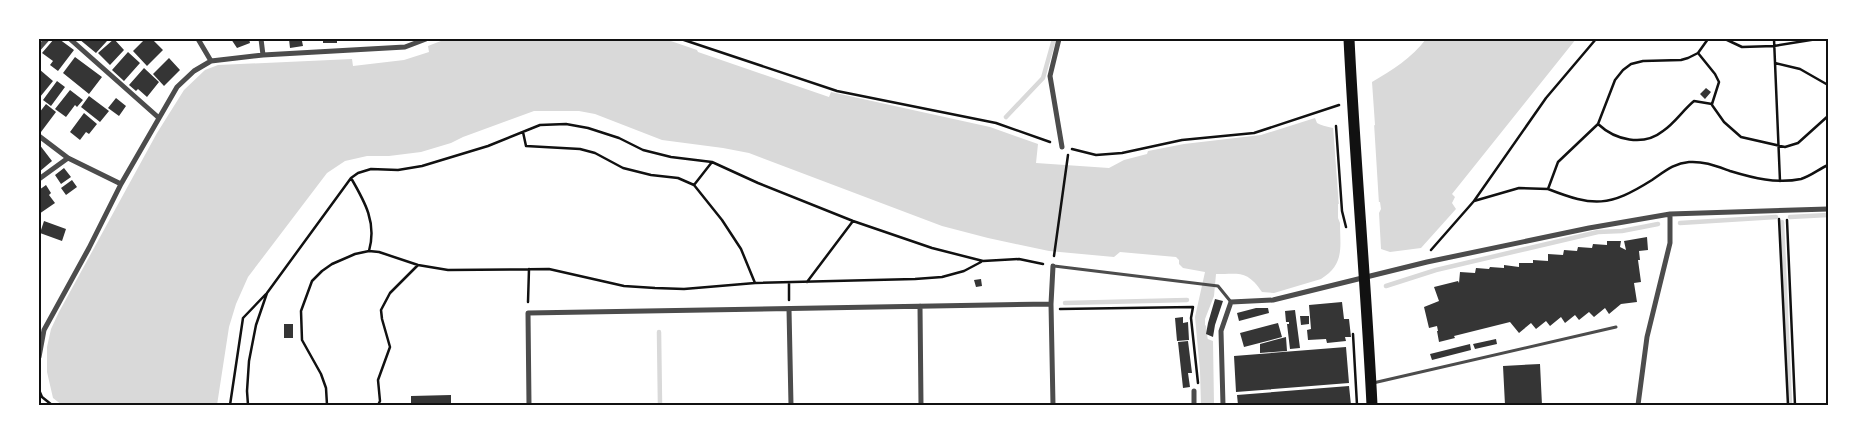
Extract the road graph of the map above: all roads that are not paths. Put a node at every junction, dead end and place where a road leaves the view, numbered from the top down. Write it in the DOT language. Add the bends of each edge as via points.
graph roads {
  1 [pos="47,39"];
  2 [pos="70,39"];
  3 [pos="198,39"];
  4 [pos="261,39"];
  5 [pos="426,39"];
  6 [pos="1059,39"];
  7 [pos="1349,39"];
  8 [pos="39,48"];
  9 [pos="263,55"];
  10 [pos="211,62"];
  11 [pos="159,118"];
  12 [pos="39,136"];
  13 [pos="1062,147"];
  14 [pos="68,158"];
  15 [pos="39,179"];
  16 [pos="121,184"];
  17 [pos="1828,209"];
  18 [pos="1670,214"];
  19 [pos="1053,265"];
  20 [pos="1365,277"];
  21 [pos="1231,302"];
  22 [pos="920,306"];
  23 [pos="1051,307"];
  24 [pos="789,309"];
  25 [pos="1616,327"];
  26 [pos="39,356"];
  27 [pos="1371,383"];
  28 [pos="1194,391"];
  29 [pos="530,405"];
  30 [pos="791,405"];
  31 [pos="921,405"];
  32 [pos="1053,405"];
  33 [pos="1194,405"];
  34 [pos="1222,405"];
  35 [pos="1372,405"];
  36 [pos="1638,405"];
  1 -- 8 [label="street"];
  2 -- 11 [label="street"];
  3 -- 10 [label="street"];
  4 -- 9 [label="street"];
  5 -- 9 [label="street" via="405,47"];
  6 -- 13 [label="street" via="1050,76"];
  7 -- 20 [label="highway"];
  9 -- 10 [label="street"];
  10 -- 11 [label="street" via="194,71 177,87"];
  11 -- 16 [label="street"];
  12 -- 14 [label="street"];
  14 -- 15 [label="street"];
  14 -- 16 [label="street"];
  16 -- 26 [label="street" via="44,330"];
  17 -- 18 [label="street"];
  18 -- 20 [label="street" via="1589,228"];
  18 -- 36 [label="street" via="1670,243 1647,337"];
  19 -- 21 [label="lane" via="1218,286"];
  19 -- 23 [label="street"];
  20 -- 21 [label="street" via="1272,300"];
  20 -- 27 [label="highway"];
  21 -- 34 [label="street" via="1221,331"];
  22 -- 23 [label="street"];
  22 -- 24 [label="street"];
  22 -- 31 [label="street"];
  23 -- 32 [label="street"];
  24 -- 29 [label="street" via="528,313"];
  24 -- 30 [label="street"];
  25 -- 27 [label="lane"];
  27 -- 35 [label="highway"];
  28 -- 33 [label="street"];
}
